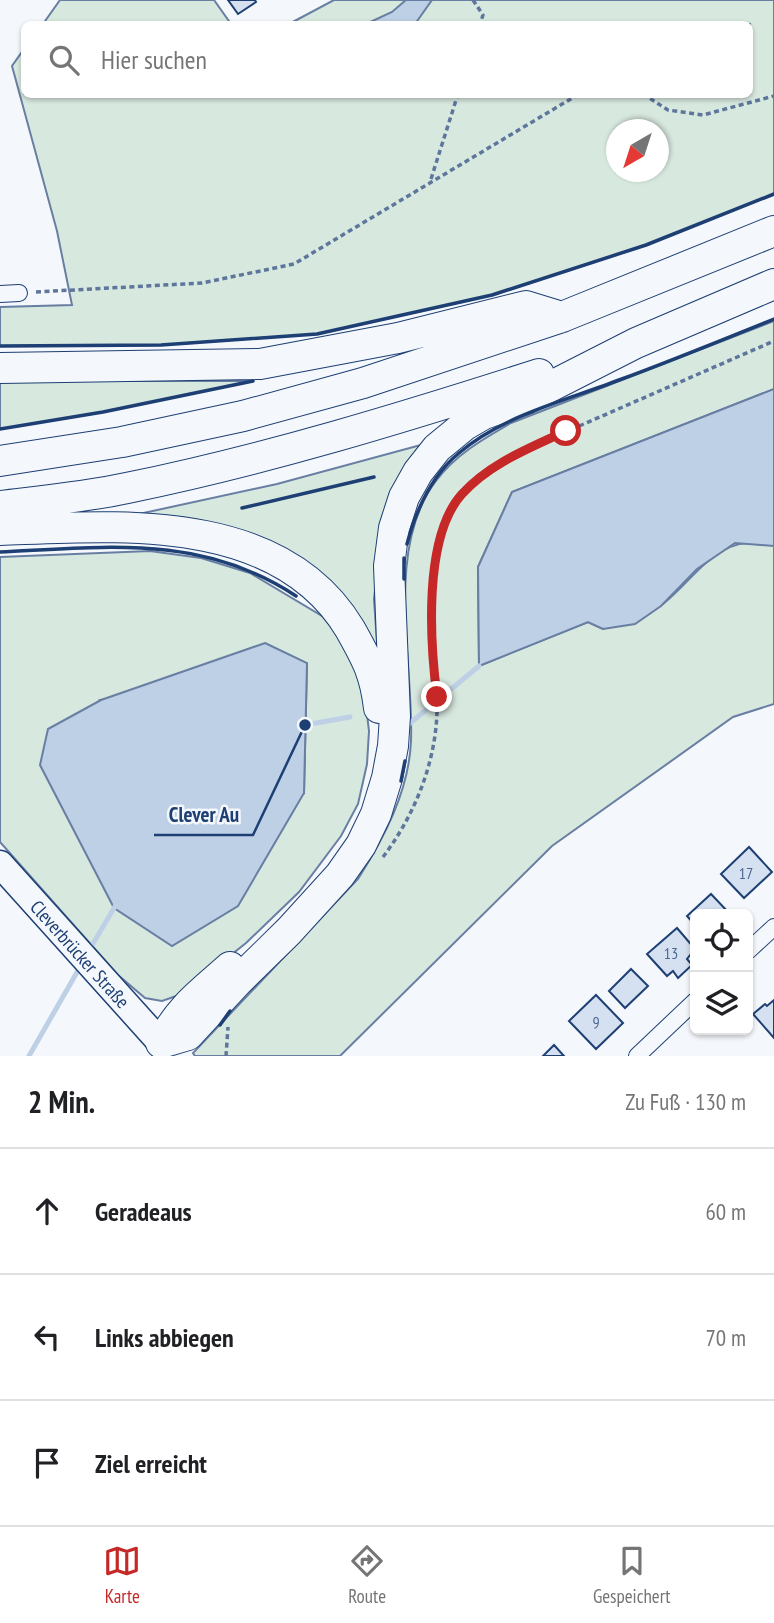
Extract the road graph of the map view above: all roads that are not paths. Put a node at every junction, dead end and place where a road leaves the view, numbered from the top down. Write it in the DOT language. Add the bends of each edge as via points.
graph roads {
  1 [pos="774,231"];
  2 [pos="774,284"];
  3 [pos="19,293"];
  4 [pos="0,294"];
  5 [pos="562,317"];
  6 [pos="636,343"];
  7 [pos="0,368"];
  8 [pos="0,461"];
  9 [pos="0,506"];
  10 [pos="0,530"];
  11 [pos="0,864"];
  12 [pos="774,927"];
  13 [pos="753,946"];
  14 [pos="690,1006"];
  15 [pos="161,1043"];
  16 [pos="637,1056"];
  1 -- 5 [label="highway"];
  2 -- 6 [label="highway"];
  3 -- 4 [label="street"];
  5 -- 7 [label="highway" via="526,306 398,338 260,363"];
  5 -- 8 [label="highway" via="363,383 243,416 122,442"];
  6 -- 9 [label="highway" via="369,429 125,489"];
  6 -- 15 [label="highway" via="465,425 437,448 418,472 394,528 389,566 393,746 376,814 340,874 289,931 188,1035"];
  10 -- 15 [label="highway" via="166,530 257,550 314,586 342,617 376,681 381,740 373,780 348,839 320,879 174,1019"];
  11 -- 15 [label="main road, Cleverbrücker Straße"];
  12 -- 13 [label="street"];
  14 -- 16 [label="street"];
}
